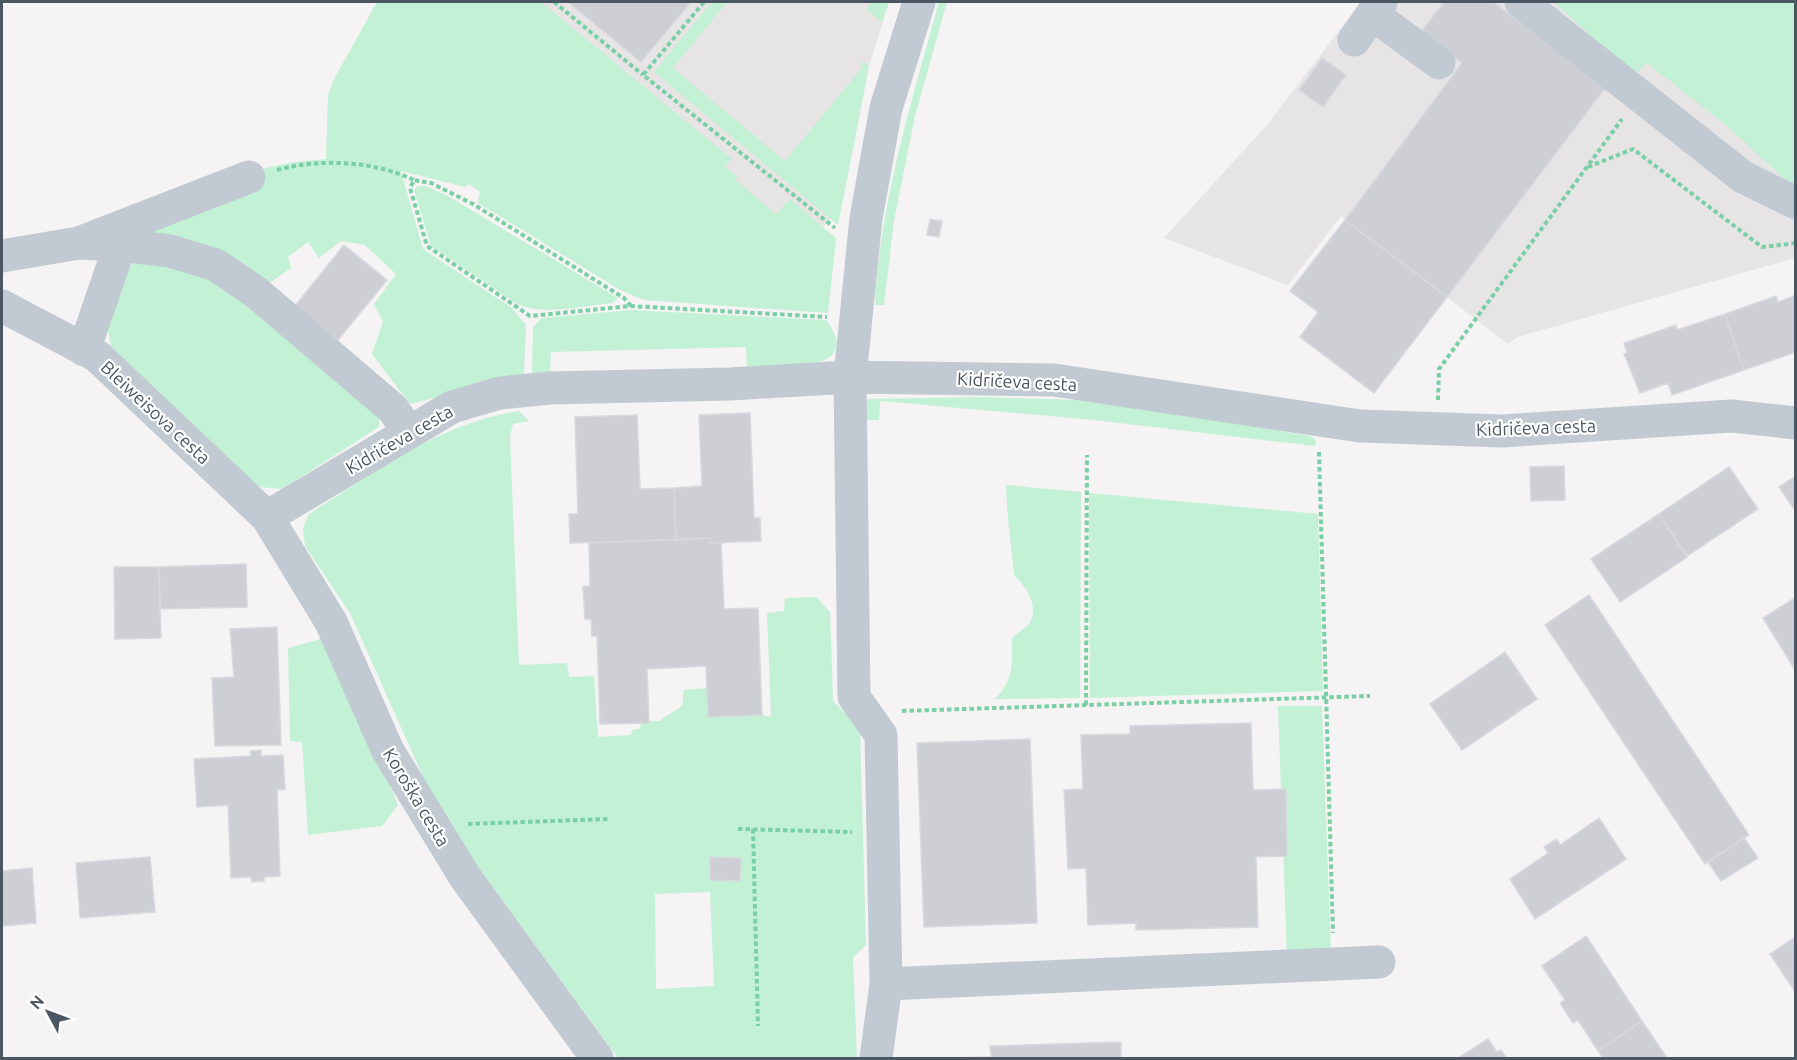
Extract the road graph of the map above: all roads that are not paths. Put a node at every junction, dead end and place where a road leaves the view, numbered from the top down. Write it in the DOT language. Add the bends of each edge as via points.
graph roads {
  1 [pos="919,2"];
  2 [pos="1521,2"];
  3 [pos="1369,18"];
  4 [pos="1438,63"];
  5 [pos="249,177"];
  6 [pos="1796,203"];
  7 [pos="79,243"];
  8 [pos="120,245"];
  9 [pos="2,256"];
  10 [pos="2,306"];
  11 [pos="84,350"];
  12 [pos="850,377"];
  13 [pos="1796,423"];
  14 [pos="408,431"];
  15 [pos="267,517"];
  16 [pos="1379,962"];
  17 [pos="886,984"];
  18 [pos="597,1059"];
  19 [pos="876,1059"];
  1 -- 12 [label="street" via="886,108 866,218"];
  2 -- 6 [label="street" via="1743,177"];
  3 -- 4 [label="street"];
  5 -- 7 [label="street"];
  7 -- 8 [label="street"];
  7 -- 9 [label="street"];
  8 -- 11 [label="street"];
  8 -- 14 [label="street" via="170,251 216,265 257,293 393,409"];
  10 -- 11 [label="street, Bleiweisova cesta"];
  11 -- 15 [label="street, Bleiweisova cesta" via="97,356"];
  12 -- 13 [label="street, Kidričeva cesta" via="1054,380 1360,426 1502,431 1732,416"];
  12 -- 14 [label="street, Kidričeva cesta" via="500,393 452,407"];
  12 -- 17 [label="street" via="854,697 881,735"];
  14 -- 15 [label="street, Kidričeva cesta"];
  15 -- 18 [label="street, Koroška cesta" via="331,622 388,751 465,877"];
  16 -- 17 [label="street"];
  17 -- 19 [label="street"];
}
